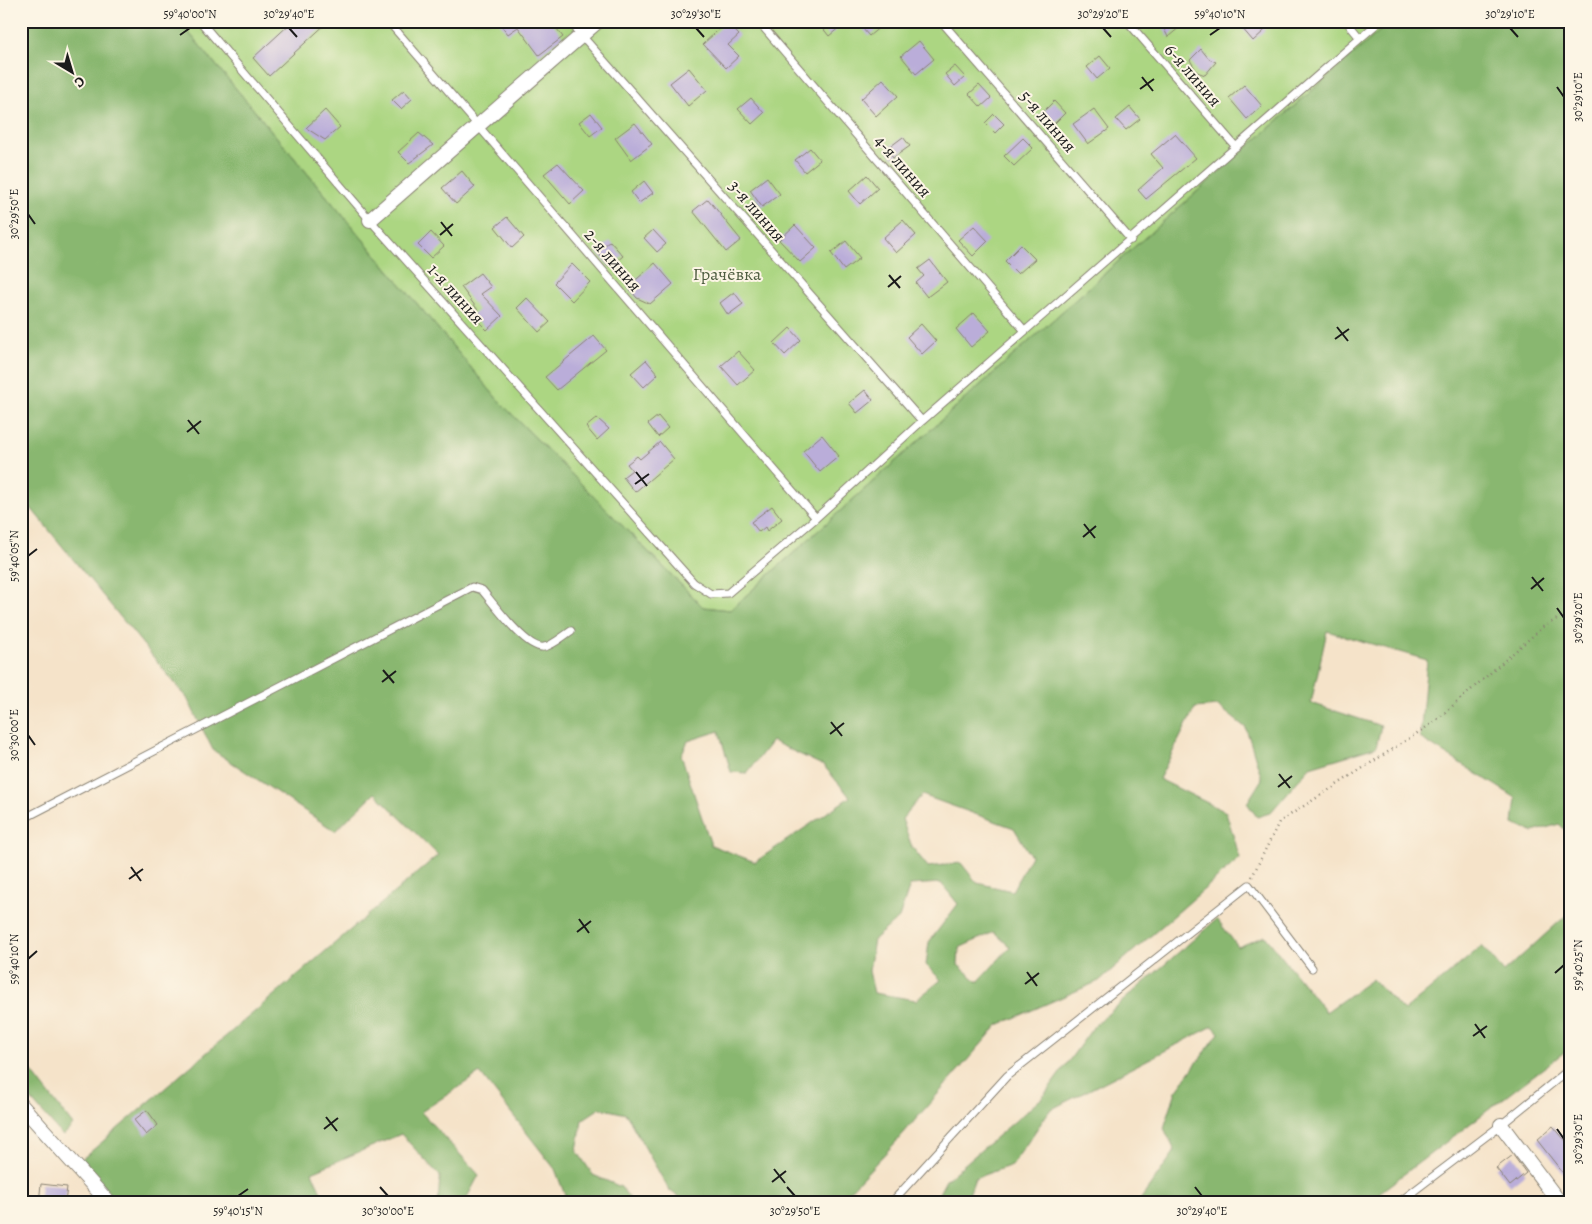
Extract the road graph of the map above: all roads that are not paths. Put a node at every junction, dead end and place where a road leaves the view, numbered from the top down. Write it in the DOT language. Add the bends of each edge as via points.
graph roads {
  1 [pos="200,21"];
  2 [pos="388,21"];
  3 [pos="569,21"];
  4 [pos="598,21"];
  5 [pos="758,21"];
  6 [pos="941,21"];
  7 [pos="1127,21"];
  8 [pos="1346,21"];
  9 [pos="1380,21"];
  10 [pos="581,36"];
  11 [pos="1360,38"];
  12 [pos="478,125"];
  13 [pos="1236,148"];
  14 [pos="370,220"];
  15 [pos="1131,240"];
  16 [pos="1025,330"];
  17 [pos="922,421"];
  18 [pos="816,518"];
  19 [pos="570,631"];
  20 [pos="21,820"];
  21 [pos="1312,968"];
  22 [pos="1571,1068"];
  23 [pos="21,1105"];
  24 [pos="1501,1125"];
  25 [pos="109,1203"];
  26 [pos="891,1203"];
  27 [pos="1398,1203"];
  28 [pos="1560,1203"];
  1 -- 14 [label="lane, 1-я линия"];
  2 -- 12 [label="lane, 2-я линия"];
  3 -- 10 [label="lane, 3-я линия"];
  4 -- 10 [label="street"];
  5 -- 16 [label="lane, 4-я линия"];
  6 -- 15 [label="lane, 5-я линия"];
  7 -- 13 [label="lane, 6-я линия"];
  8 -- 11 [label="lane"];
  9 -- 11 [label="lane"];
  10 -- 12 [label="street"];
  10 -- 17 [label="lane, 3-я линия"];
  11 -- 13 [label="lane"];
  12 -- 14 [label="street"];
  12 -- 18 [label="lane, 2-я линия"];
  13 -- 15 [label="lane"];
  14 -- 18 [label="lane, 1-я линия" via="694,583 711,594 728,593"];
  15 -- 16 [label="lane"];
  16 -- 17 [label="lane"];
  17 -- 18 [label="lane"];
  19 -- 20 [label="lane" via="546,647 537,647 526,640 482,590 472,587"];
  21 -- 26 [label="lane" via="1248,885 1007,1076"];
  22 -- 24 [label="lane"];
  23 -- 25 [label="street"];
  24 -- 27 [label="lane"];
  24 -- 28 [label="street"];
}
